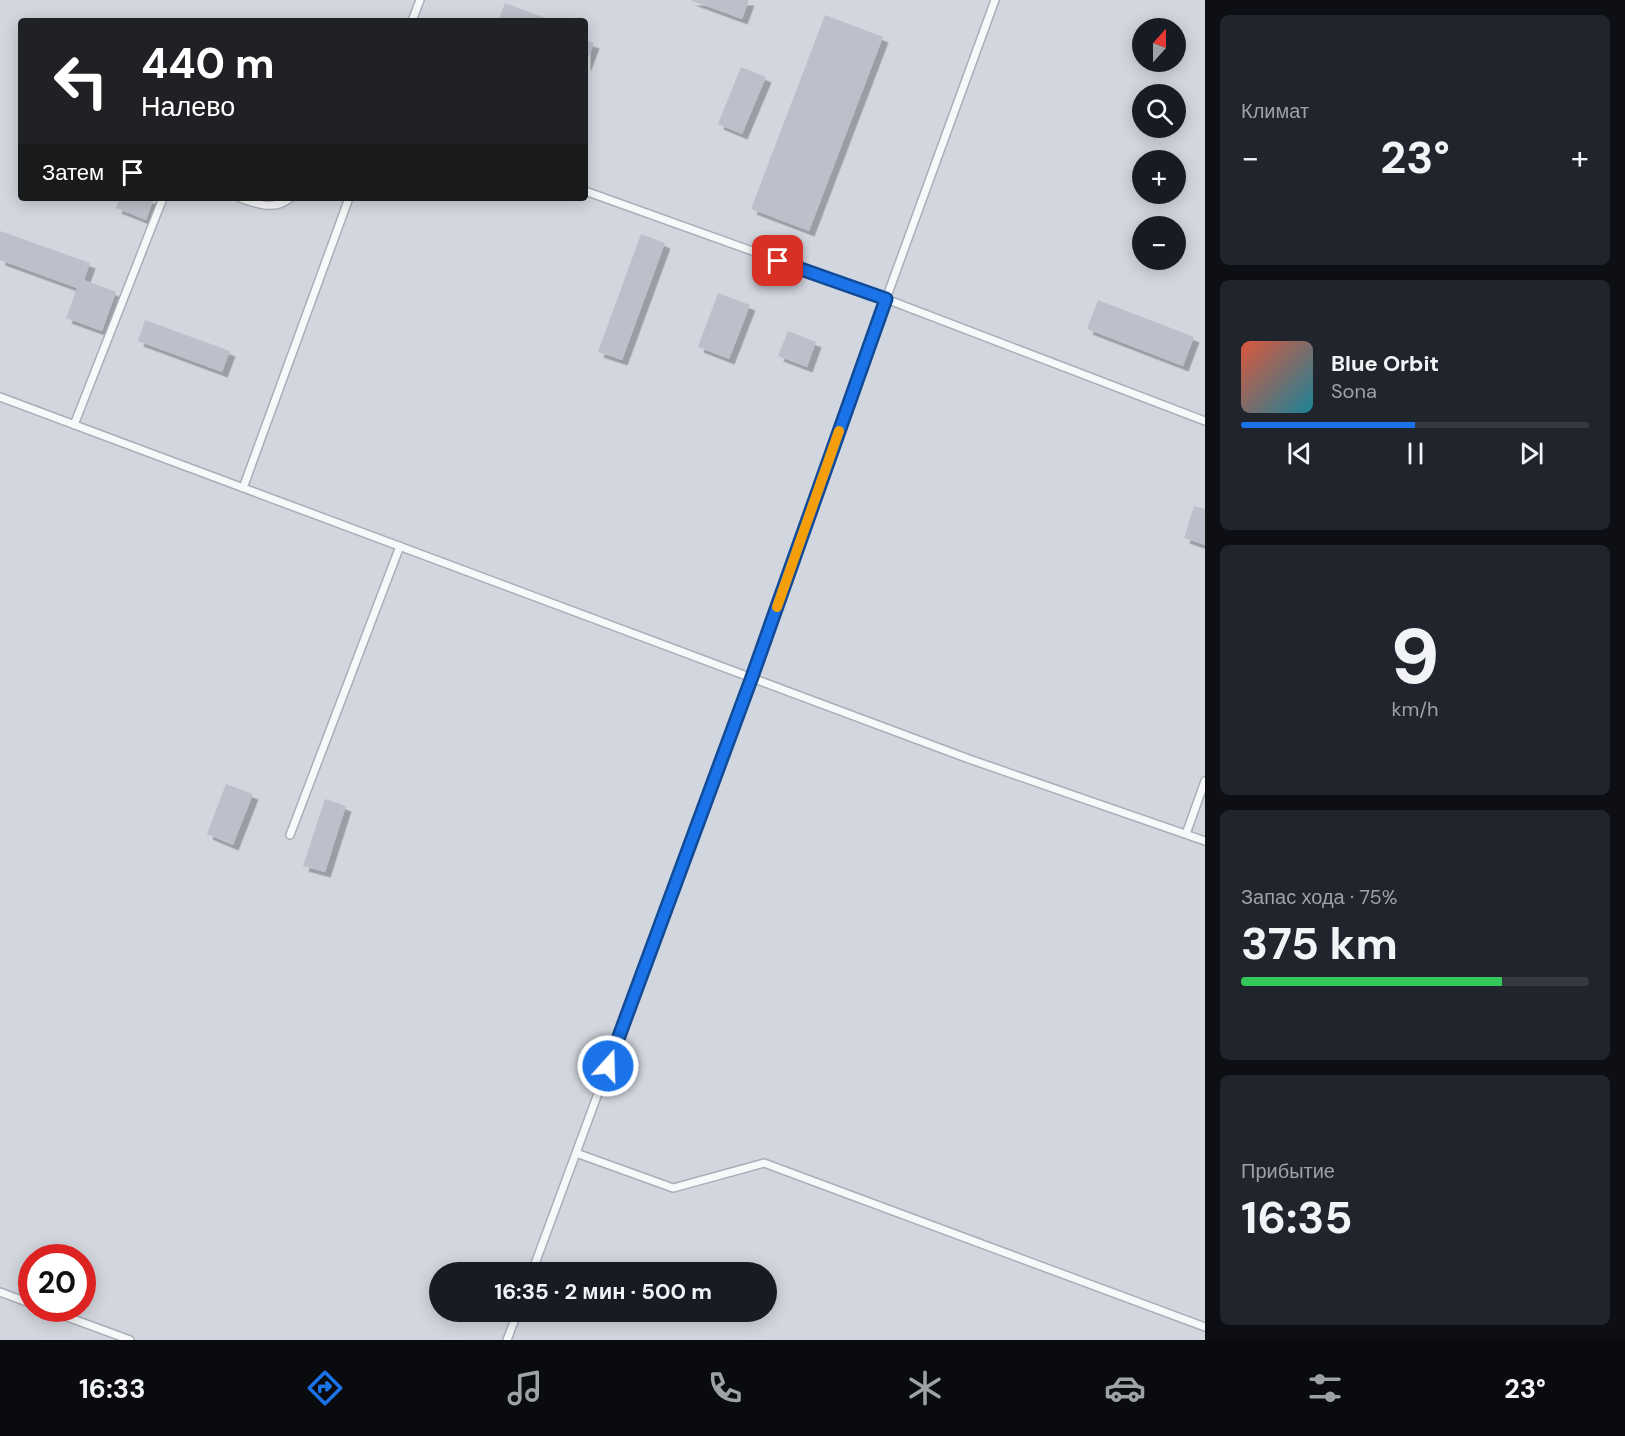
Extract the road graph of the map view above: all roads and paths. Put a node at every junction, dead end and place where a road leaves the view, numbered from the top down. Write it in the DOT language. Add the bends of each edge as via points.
graph roads {
  1 [pos="420,0"];
  2 [pos="995,0"];
  3 [pos="413,18"];
  4 [pos="588,192"];
  5 [pos="162,201"];
  6 [pos="248,201"];
  7 [pos="286,201"];
  8 [pos="348,201"];
  9 [pos="886,299"];
  10 [pos="0,397"];
  11 [pos="1205,421"];
  12 [pos="74,425"];
  13 [pos="243,488"];
  14 [pos="400,546"];
  15 [pos="752,677"];
  16 [pos="1205,781"];
  17 [pos="1186,834"];
  18 [pos="290,835"];
  19 [pos="1205,841"];
  20 [pos="576,1153"];
  21 [pos="536,1262"];
  22 [pos="0,1292"];
  23 [pos="18,1299"];
  24 [pos="81,1322"];
  25 [pos="514,1322"];
  26 [pos="1205,1327"];
  27 [pos="130,1340"];
  28 [pos="507,1340"];
  1 -- 3 [label="lane"];
  2 -- 9 [label="lane"];
  4 -- 9 [label="lane"];
  5 -- 12 [label="lane"];
  6 -- 7 [label="lane" via="273,206"];
  8 -- 13 [label="lane"];
  9 -- 11 [label="lane"];
  9 -- 15 [label="lane"];
  10 -- 12 [label="lane"];
  12 -- 13 [label="lane"];
  13 -- 14 [label="lane"];
  14 -- 15 [label="lane"];
  14 -- 18 [label="lane"];
  15 -- 17 [label="lane" via="969,759"];
  15 -- 20 [label="lane"];
  16 -- 17 [label="lane"];
  17 -- 19 [label="lane"];
  20 -- 21 [label="lane"];
  20 -- 26 [label="lane" via="673,1188 764,1163"];
  22 -- 23 [label="lane"];
  24 -- 27 [label="lane"];
  25 -- 28 [label="lane"];
}
